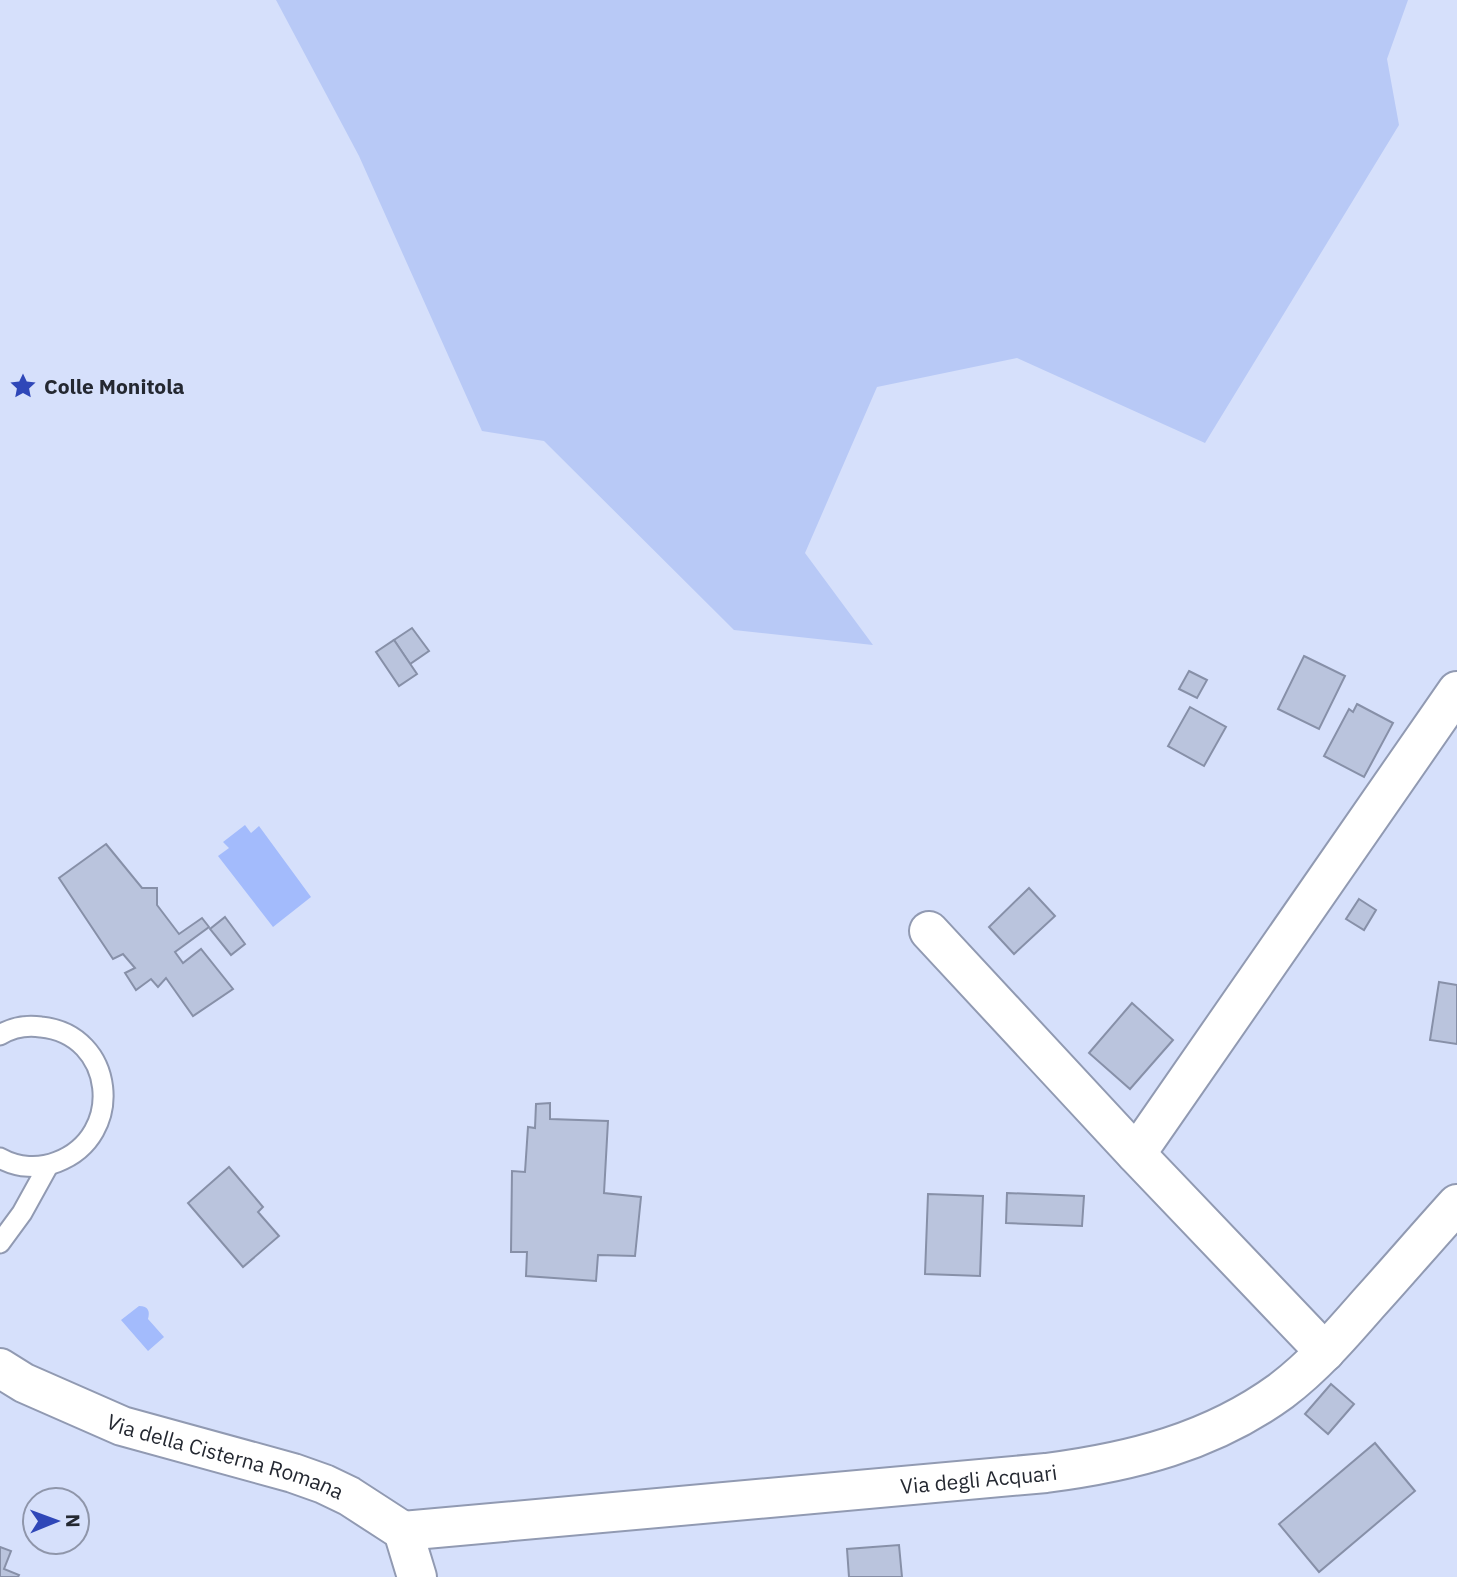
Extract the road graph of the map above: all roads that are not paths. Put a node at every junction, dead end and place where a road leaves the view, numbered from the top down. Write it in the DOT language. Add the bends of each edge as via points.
graph roads {
  1 [pos="1457,691"];
  2 [pos="929,931"];
  3 [pos="0,1035"];
  4 [pos="1136,1154"];
  5 [pos="0,1158"];
  6 [pos="48,1166"];
  7 [pos="1457,1204"];
  8 [pos="0,1243"];
  9 [pos="1325,1352"];
  10 [pos="0,1368"];
  11 [pos="403,1531"];
  12 [pos="417,1577"];
  1 -- 4 [label="street"];
  2 -- 4 [label="street"];
  3 -- 6 [label="lane" via="29,1026 53,1028 74,1038 101,1076 104,1099 88,1142 70,1157"];
  4 -- 9 [label="street"];
  5 -- 6 [label="lane" via="25,1167"];
  6 -- 8 [label="lane"];
  7 -- 9 [label="street, Via degli Acquari"];
  9 -- 11 [label="street, Via degli Acquari" via="1282,1390 1209,1432 1108,1464"];
  10 -- 11 [label="street, Via della Cisterna Romana" via="122,1426 324,1484"];
  11 -- 12 [label="street"];
}
